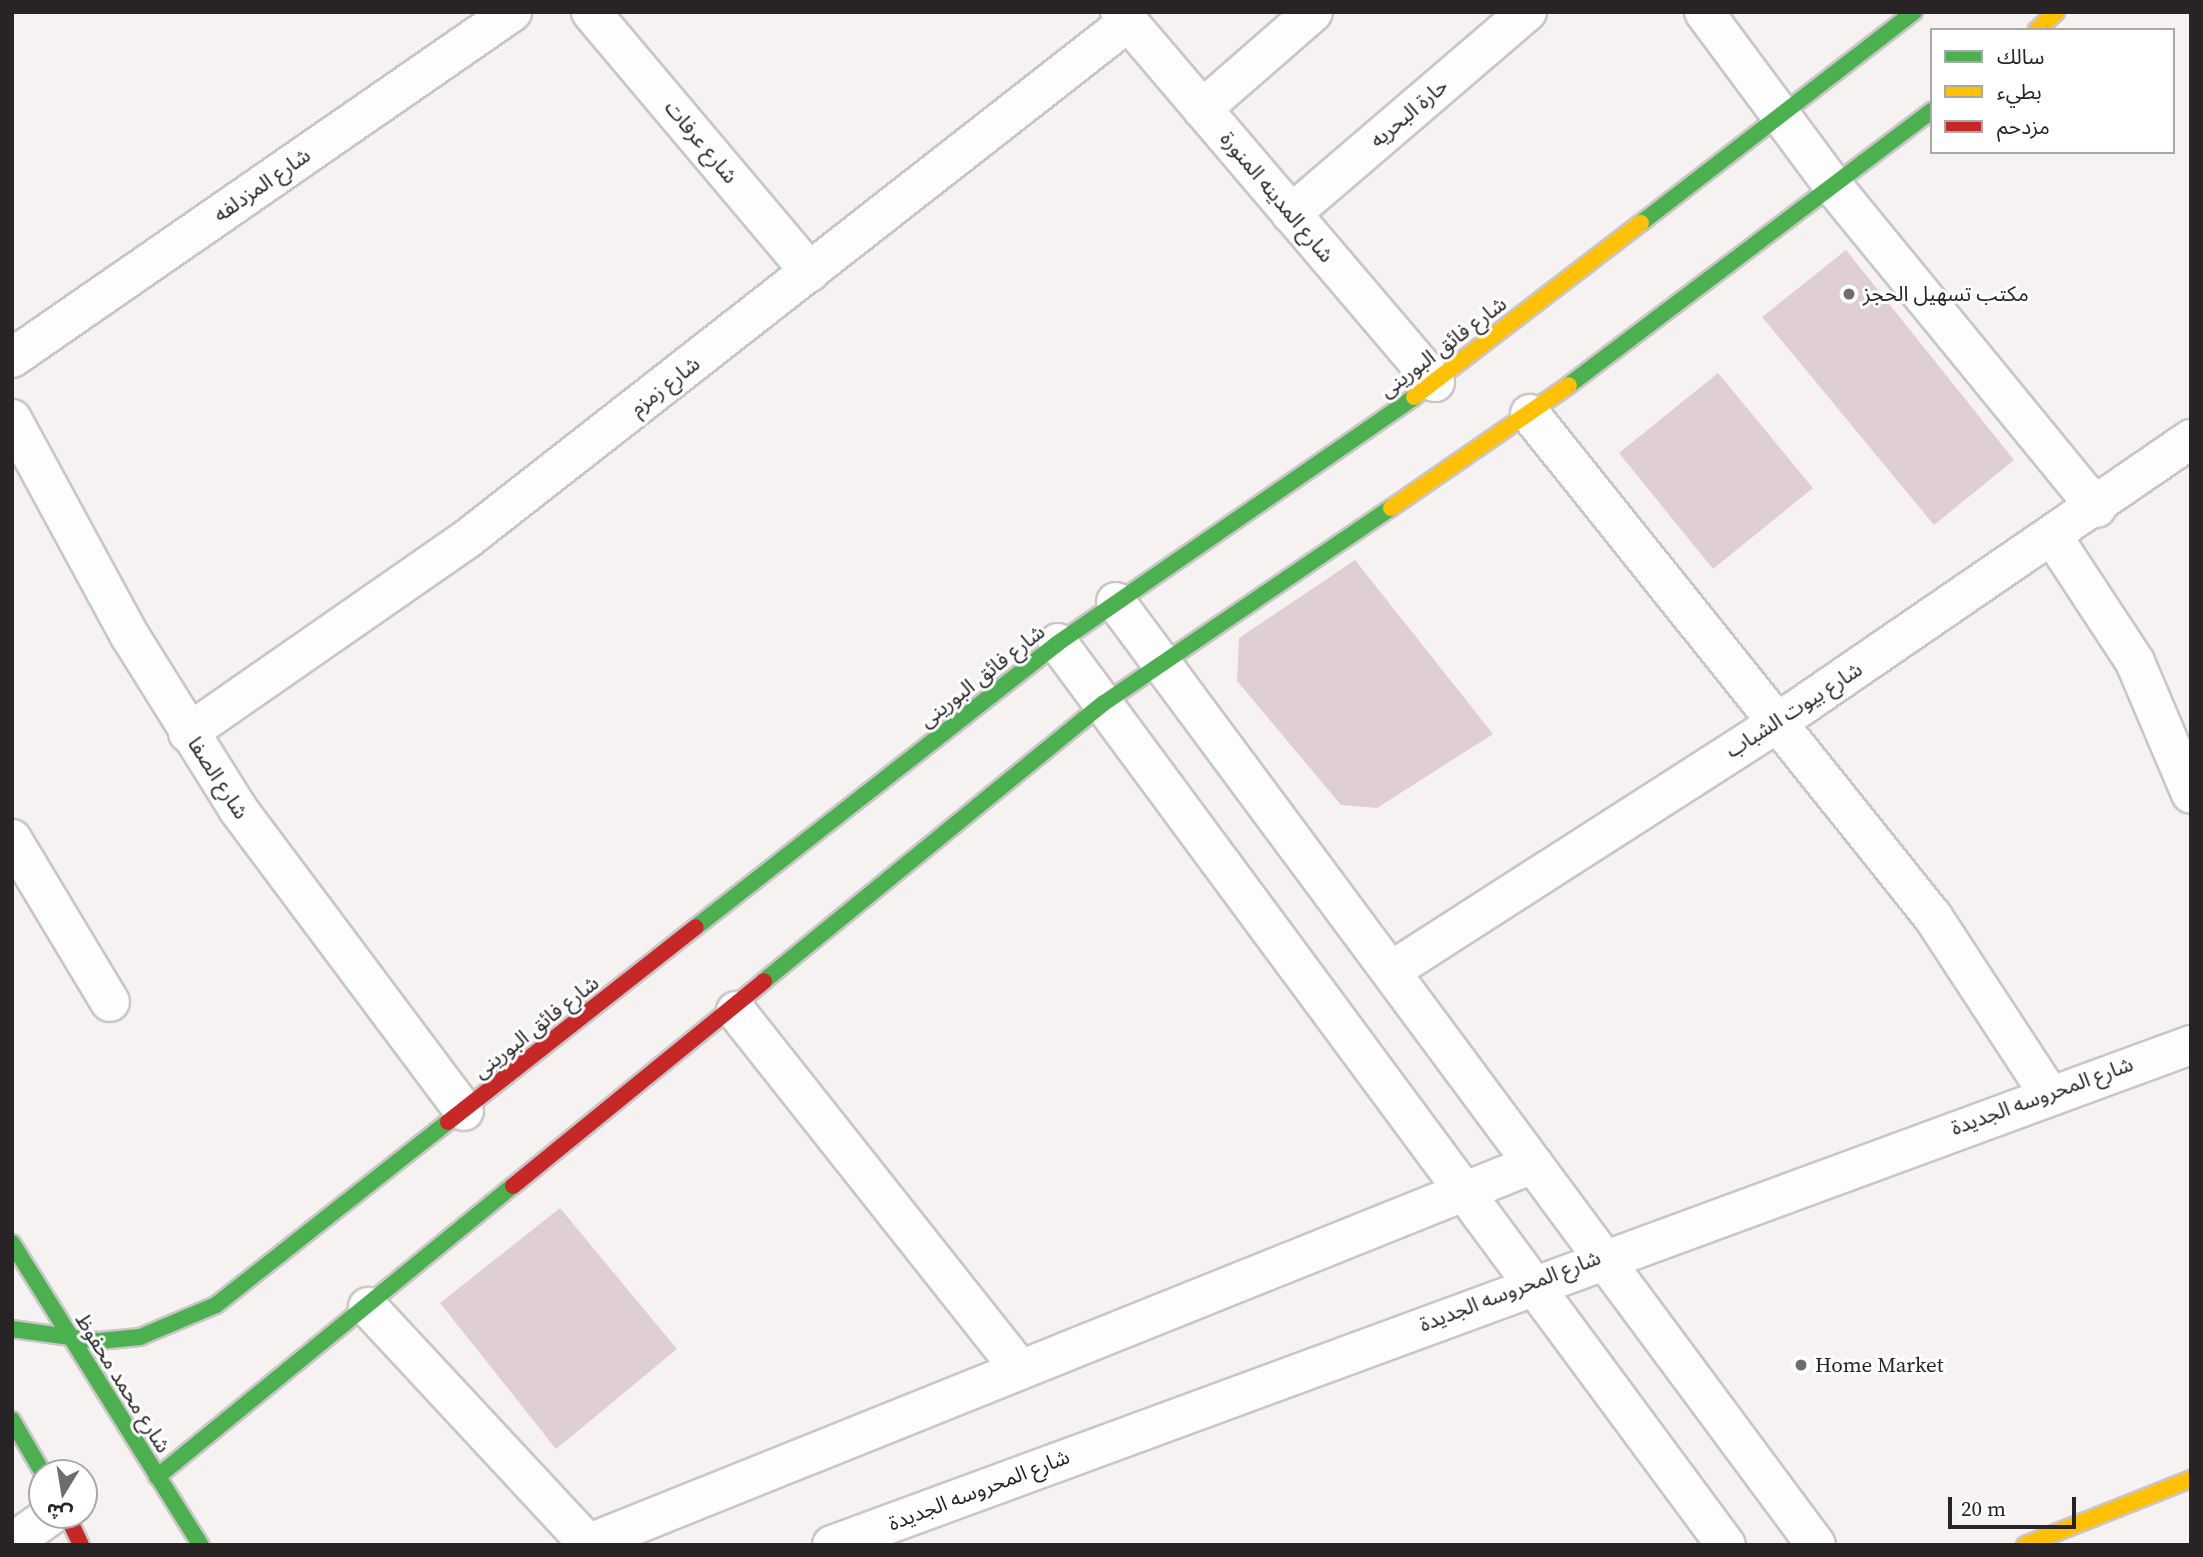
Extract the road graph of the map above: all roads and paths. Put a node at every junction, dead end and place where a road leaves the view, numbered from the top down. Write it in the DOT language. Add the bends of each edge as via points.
graph roads {
  1 [pos="512,12"];
  2 [pos="591,12"];
  3 [pos="1314,12"];
  4 [pos="1527,12"];
  5 [pos="1704,12"];
  6 [pos="1913,12"];
  7 [pos="2056,12"];
  8 [pos="1124,17"];
  9 [pos="2038,28"];
  10 [pos="1202,109"];
  11 [pos="1782,110"];
  12 [pos="1930,112"];
  13 [pos="1833,186"];
  14 [pos="1291,214"];
  15 [pos="810,272"];
  16 [pos="12,358"];
  17 [pos="1435,382"];
  18 [pos="1530,414"];
  19 [pos="12,419"];
  20 [pos="2191,439"];
  21 [pos="2097,508"];
  22 [pos="2053,537"];
  23 [pos="1116,602"];
  24 [pos="1058,643"];
  25 [pos="1162,664"];
  26 [pos="1104,704"];
  27 [pos="1774,725"];
  28 [pos="188,733"];
  29 [pos="2191,794"];
  30 [pos="12,839"];
  31 [pos="1391,971"];
  32 [pos="110,1002"];
  33 [pos="736,1011"];
  34 [pos="2191,1045"];
  35 [pos="2048,1093"];
  36 [pos="464,1111"];
  37 [pos="1533,1164"];
  38 [pos="1468,1189"];
  39 [pos="12,1243"];
  40 [pos="1602,1256"];
  41 [pos="1532,1283"];
  42 [pos="368,1307"];
  43 [pos="12,1329"];
  44 [pos="70,1338"];
  45 [pos="1020,1369"];
  46 [pos="12,1420"];
  47 [pos="35,1459"];
  48 [pos="157,1477"];
  49 [pos="2191,1479"];
  50 [pos="32,1529"];
  51 [pos="74,1529"];
  52 [pos="12,1544"];
  53 [pos="587,1544"];
  54 [pos="81,1545"];
  55 [pos="201,1545"];
  56 [pos="832,1545"];
  57 [pos="1726,1545"];
  58 [pos="1816,1545"];
  59 [pos="2025,1545"];
  1 -- 16 [label="street, شارع المزدلفه"];
  2 -- 15 [label="street, شارع عرفات"];
  3 -- 10 [label="street"];
  4 -- 14 [label="street, حارة البحريه"];
  5 -- 11 [label="street"];
  6 -- 11 [label="street, شارع فائق البورينى"];
  7 -- 9 [label="street"];
  8 -- 10 [label="street, شارع المدينه المنورة"];
  8 -- 15 [label="street, شارع زمزم"];
  10 -- 14 [label="street, شارع المدينه المنورة"];
  11 -- 13 [label="street"];
  11 -- 17 [label="street, شارع فائق البورينى"];
  12 -- 13 [label="street"];
  13 -- 18 [label="street"];
  13 -- 21 [label="street"];
  14 -- 17 [label="street, شارع المدينه المنورة"];
  15 -- 28 [label="street, شارع زمزم" via="457,547"];
  17 -- 23 [label="street, شارع فائق البورينى"];
  18 -- 25 [label="street"];
  18 -- 27 [label="street"];
  19 -- 28 [label="street, شارع الصفا"];
  20 -- 21 [label="street, شارع بيوت الشباب"];
  21 -- 22 [label="street, شارع بيوت الشباب"];
  22 -- 27 [label="street, شارع بيوت الشباب"];
  22 -- 29 [label="street" via="2135,662"];
  23 -- 24 [label="street, شارع فائق البورينى"];
  23 -- 25 [label="street"];
  24 -- 26 [label="street"];
  24 -- 36 [label="street, شارع فائق البورينى"];
  25 -- 26 [label="street"];
  25 -- 31 [label="street"];
  26 -- 33 [label="street"];
  26 -- 38 [label="street"];
  27 -- 31 [label="street, شارع بيوت الشباب"];
  27 -- 35 [label="street" via="1933,917"];
  28 -- 36 [label="street, شارع الصفا" via="291,885"];
  30 -- 32 [label="street"];
  31 -- 37 [label="street"];
  33 -- 42 [label="street"];
  33 -- 45 [label="street"];
  34 -- 35 [label="street, شارع المحروسه الجديدة"];
  35 -- 40 [label="street, شارع المحروسه الجديدة"];
  36 -- 44 [label="street, شارع فائق البورينى" via="216,1306 140,1337"];
  37 -- 38 [label="street"];
  37 -- 40 [label="street"];
  38 -- 41 [label="street"];
  38 -- 45 [label="street"];
  39 -- 44 [label="street, شارع محمد محفوظ"];
  40 -- 41 [label="street, شارع المحروسه الجديدة"];
  40 -- 58 [label="street"];
  41 -- 56 [label="street, شارع المحروسه الجديدة"];
  41 -- 57 [label="street"];
  42 -- 48 [label="street"];
  42 -- 53 [label="street"];
  43 -- 44 [label="street, شارع فائق البورينى"];
  44 -- 48 [label="street, شارع محمد محفوظ"];
  45 -- 53 [label="street"];
  46 -- 47 [label="street"];
  48 -- 55 [label="street, شارع محمد محفوظ"];
  49 -- 59 [label="street"];
  50 -- 52 [label="street"];
  51 -- 54 [label="street"];
}
